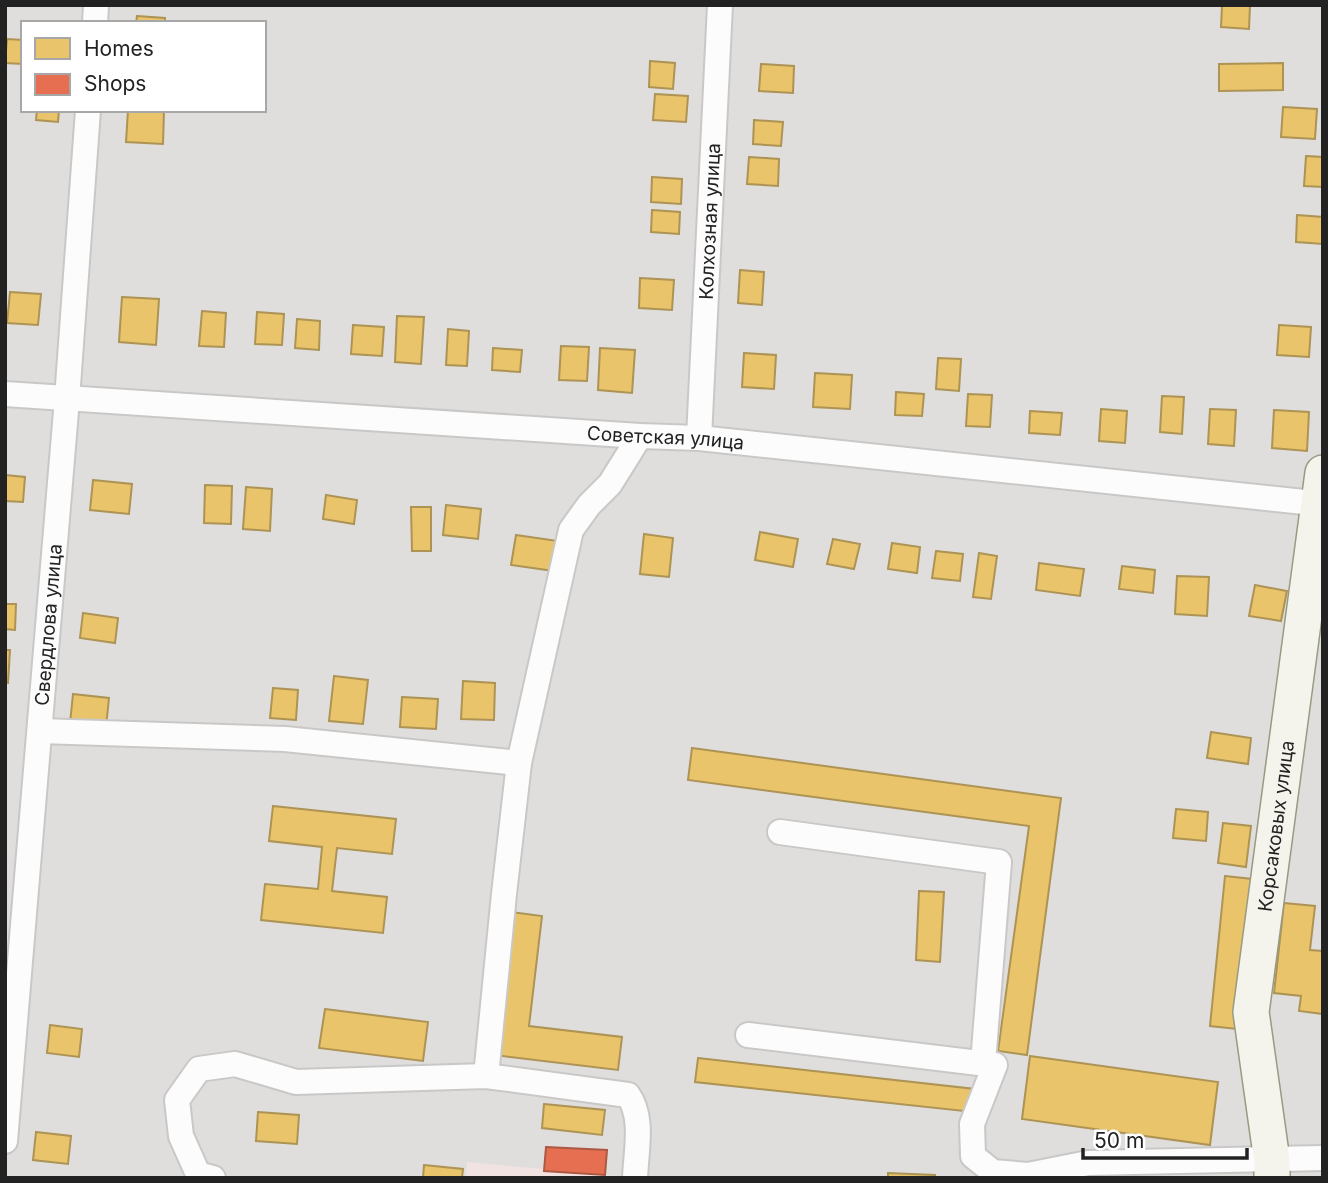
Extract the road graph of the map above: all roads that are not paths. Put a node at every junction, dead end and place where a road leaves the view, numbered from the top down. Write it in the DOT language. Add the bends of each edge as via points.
graph roads {
  1 [pos="720,5"];
  2 [pos="88,112"];
  3 [pos="5,394"];
  4 [pos="67,398"];
  5 [pos="640,436"];
  6 [pos="699,438"];
  7 [pos="1322,494"];
  8 [pos="40,731"];
  9 [pos="519,763"];
  10 [pos="780,832"];
  11 [pos="748,1035"];
  12 [pos="983,1063"];
  13 [pos="486,1076"];
  14 [pos="5,1141"];
  15 [pos="1323,1158"];
  16 [pos="1272,1169"];
  17 [pos="213,1178"];
  18 [pos="635,1178"];
  1 -- 6 [label="street, Колхозная улица"];
  2 -- 4 [label="street, Свердлова улица"];
  3 -- 4 [label="street, Советская улица"];
  4 -- 5 [label="street, Советская улица"];
  4 -- 8 [label="street, Свердлова улица"];
  5 -- 6 [label="street, Советская улица"];
  5 -- 9 [label="street" via="610,484 571,530"];
  6 -- 7 [label="street, Советская улица"];
  7 -- 16 [label="street, Корсаковых улица" via="1251,1012"];
  8 -- 9 [label="street" via="285,739"];
  8 -- 14 [label="street, Свердлова улица"];
  9 -- 13 [label="street"];
  10 -- 12 [label="street" via="999,862"];
  11 -- 12 [label="street"];
  12 -- 16 [label="street" via="995,1065 972,1124 973,1156 993,1172 1028,1175 1088,1163"];
  13 -- 17 [label="street" via="296,1082 235,1064 199,1069 177,1100 181,1136 198,1174"];
  13 -- 18 [label="street" via="628,1095 637,1114"];
  15 -- 16 [label="street"];
}
